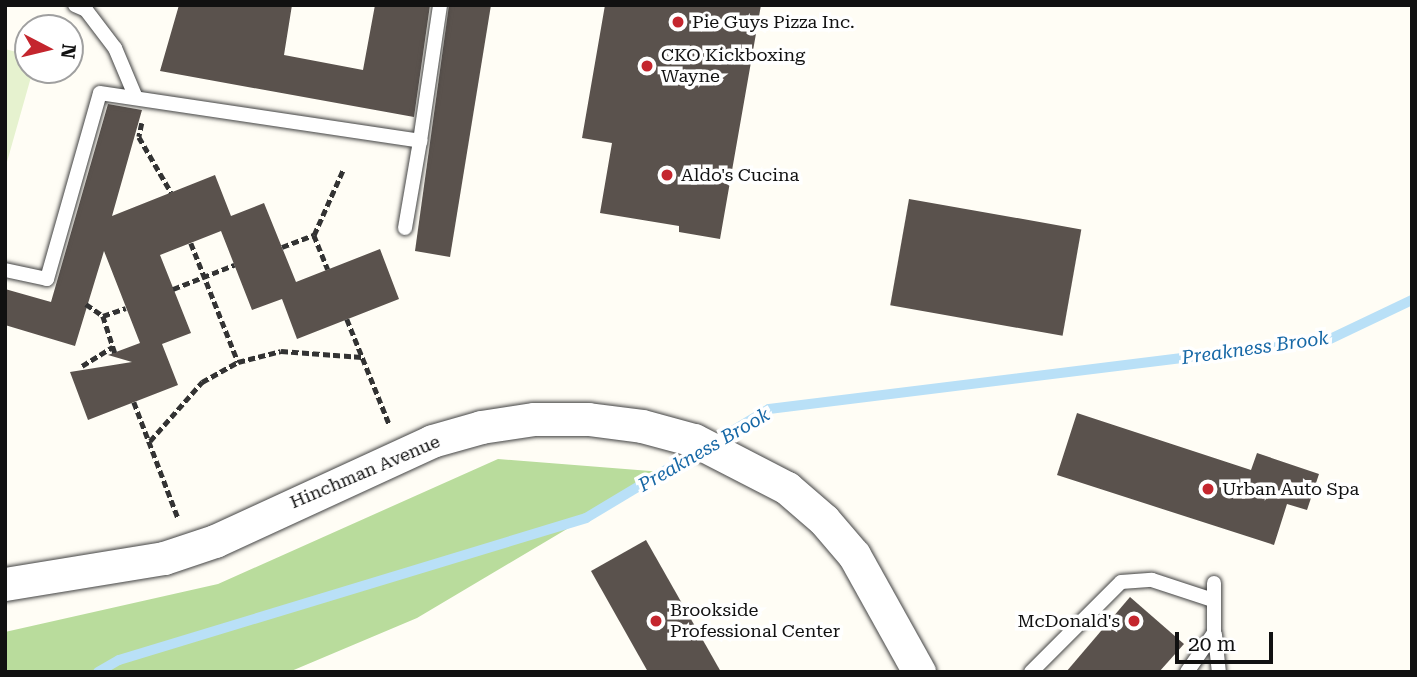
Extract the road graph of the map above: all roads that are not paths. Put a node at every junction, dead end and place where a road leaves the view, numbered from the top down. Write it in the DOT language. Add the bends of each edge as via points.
graph roads {
  1 [pos="75,5"];
  2 [pos="440,5"];
  3 [pos="135,98"];
  4 [pos="420,141"];
  5 [pos="405,228"];
  6 [pos="5,270"];
  7 [pos="1214,583"];
  8 [pos="5,584"];
  9 [pos="1213,600"];
  10 [pos="1214,633"];
  11 [pos="919,672"];
  12 [pos="1031,672"];
  13 [pos="1187,672"];
  14 [pos="1219,672"];
  1 -- 3 [label="lane" via="86,10 115,48"];
  2 -- 4 [label="lane"];
  3 -- 4 [label="lane"];
  3 -- 6 [label="lane" via="100,93 47,279"];
  4 -- 5 [label="lane"];
  7 -- 9 [label="lane"];
  8 -- 11 [label="street, Hinchman Avenue" via="164,558 215,541 432,441 481,427 534,419 588,419 642,426 697,442 787,488 824,520 854,555"];
  9 -- 10 [label="lane"];
  9 -- 12 [label="lane" via="1152,580 1121,582"];
  10 -- 13 [label="lane"];
  10 -- 14 [label="lane"];
}
